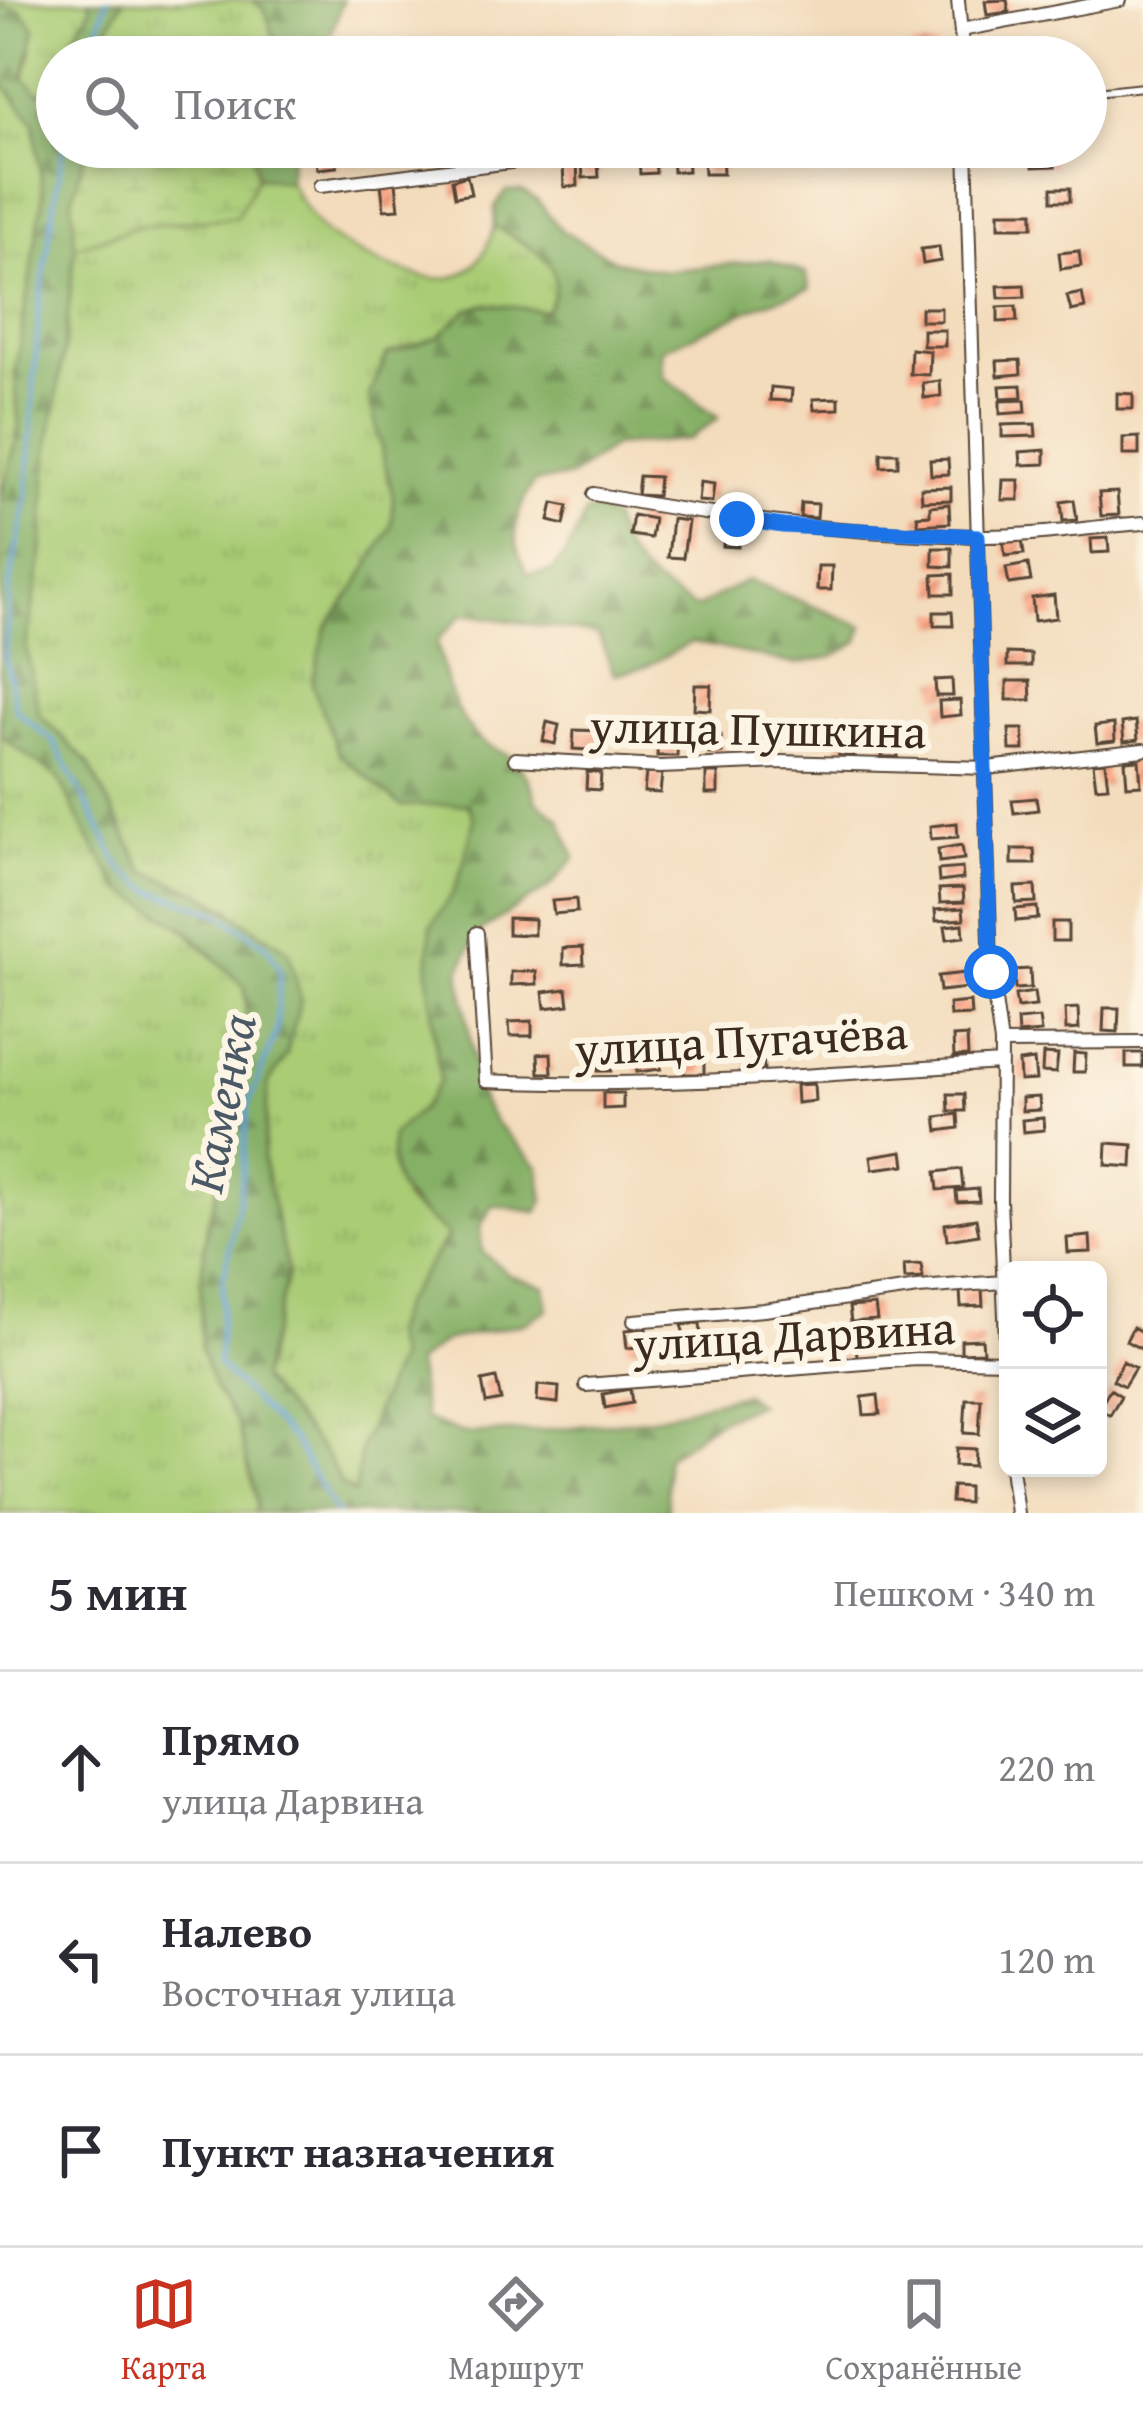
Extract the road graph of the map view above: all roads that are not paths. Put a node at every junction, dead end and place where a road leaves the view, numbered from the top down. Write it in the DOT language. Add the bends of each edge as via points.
graph roads {
  1 [pos="958,0"];
  2 [pos="1120,0"];
  3 [pos="961,30"];
  4 [pos="961,36"];
  5 [pos="1143,87"];
  6 [pos="1107,91"];
  7 [pos="463,168"];
  8 [pos="967,168"];
  9 [pos="320,186"];
  10 [pos="594,494"];
  11 [pos="1143,523"];
  12 [pos="978,536"];
  13 [pos="1143,750"];
  14 [pos="515,759"];
  15 [pos="987,768"];
  16 [pos="477,933"];
  17 [pos="1143,1042"];
  18 [pos="1001,1043"];
  19 [pos="1000,1063"];
  20 [pos="1004,1261"];
  21 [pos="999,1282"];
  22 [pos="634,1321"];
  23 [pos="999,1361"];
  24 [pos="586,1385"];
  25 [pos="1012,1477"];
  26 [pos="1017,1513"];
  1 -- 3 [label="street"];
  2 -- 3 [label="street"];
  3 -- 4 [label="street"];
  5 -- 6 [label="lane"];
  7 -- 9 [label="street"];
  8 -- 12 [label="street, улица Дарвина"];
  10 -- 12 [label="street" via="783,526"];
  11 -- 12 [label="street"];
  12 -- 15 [label="street, улица Дарвина"];
  13 -- 15 [label="street, улица Пушкина"];
  14 -- 15 [label="street, улица Пушкина"];
  15 -- 18 [label="street, улица Дарвина" via="991,972"];
  16 -- 19 [label="street, улица Пугачёва" via="486,1081 753,1080"];
  17 -- 18 [label="street"];
  18 -- 19 [label="street, улица Дарвина"];
  19 -- 20 [label="street, улица Дарвина"];
  21 -- 22 [label="street, улица Дарвина"];
  23 -- 24 [label="street, улица Дарвина" via="916,1359"];
  25 -- 26 [label="street"];
}
